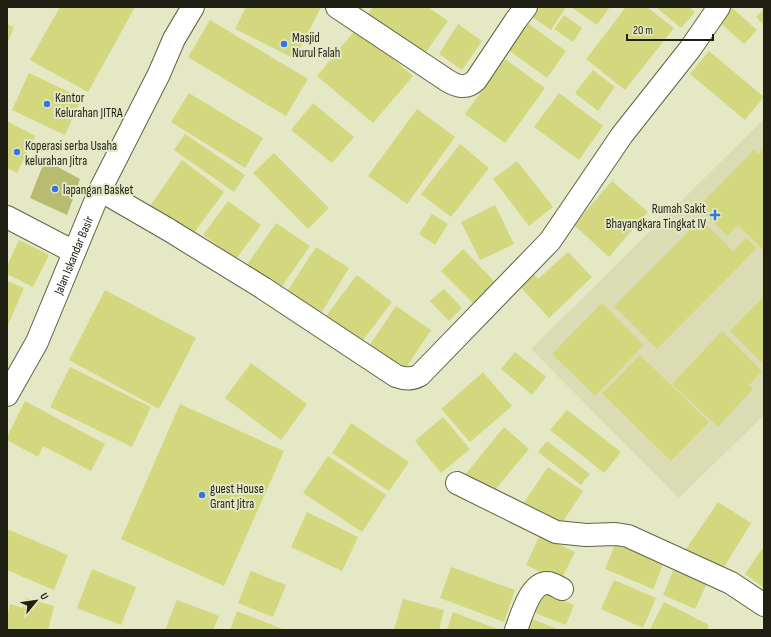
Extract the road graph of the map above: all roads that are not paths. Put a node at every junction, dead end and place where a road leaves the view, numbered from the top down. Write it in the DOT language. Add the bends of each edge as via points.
graph roads {
  1 [pos="193,7"];
  2 [pos="337,7"];
  3 [pos="526,7"];
  4 [pos="719,7"];
  5 [pos="100,190"];
  6 [pos="7,217"];
  7 [pos="74,252"];
  8 [pos="7,395"];
  9 [pos="456,483"];
  10 [pos="562,589"];
  11 [pos="764,605"];
  12 [pos="516,630"];
  1 -- 5 [label="street, Jalan Iskandar Basir" via="174,39"];
  2 -- 3 [label="street" via="448,81 462,87 476,80"];
  4 -- 5 [label="street" via="622,135 550,241 415,378 405,379 396,376 263,288"];
  5 -- 7 [label="street, Jalan Iskandar Basir"];
  6 -- 7 [label="street"];
  7 -- 8 [label="street, Jalan Iskandar Basir" via="37,342"];
  9 -- 11 [label="street" via="556,532 628,536 731,583"];
  10 -- 12 [label="street" via="549,583 534,589"];
}
